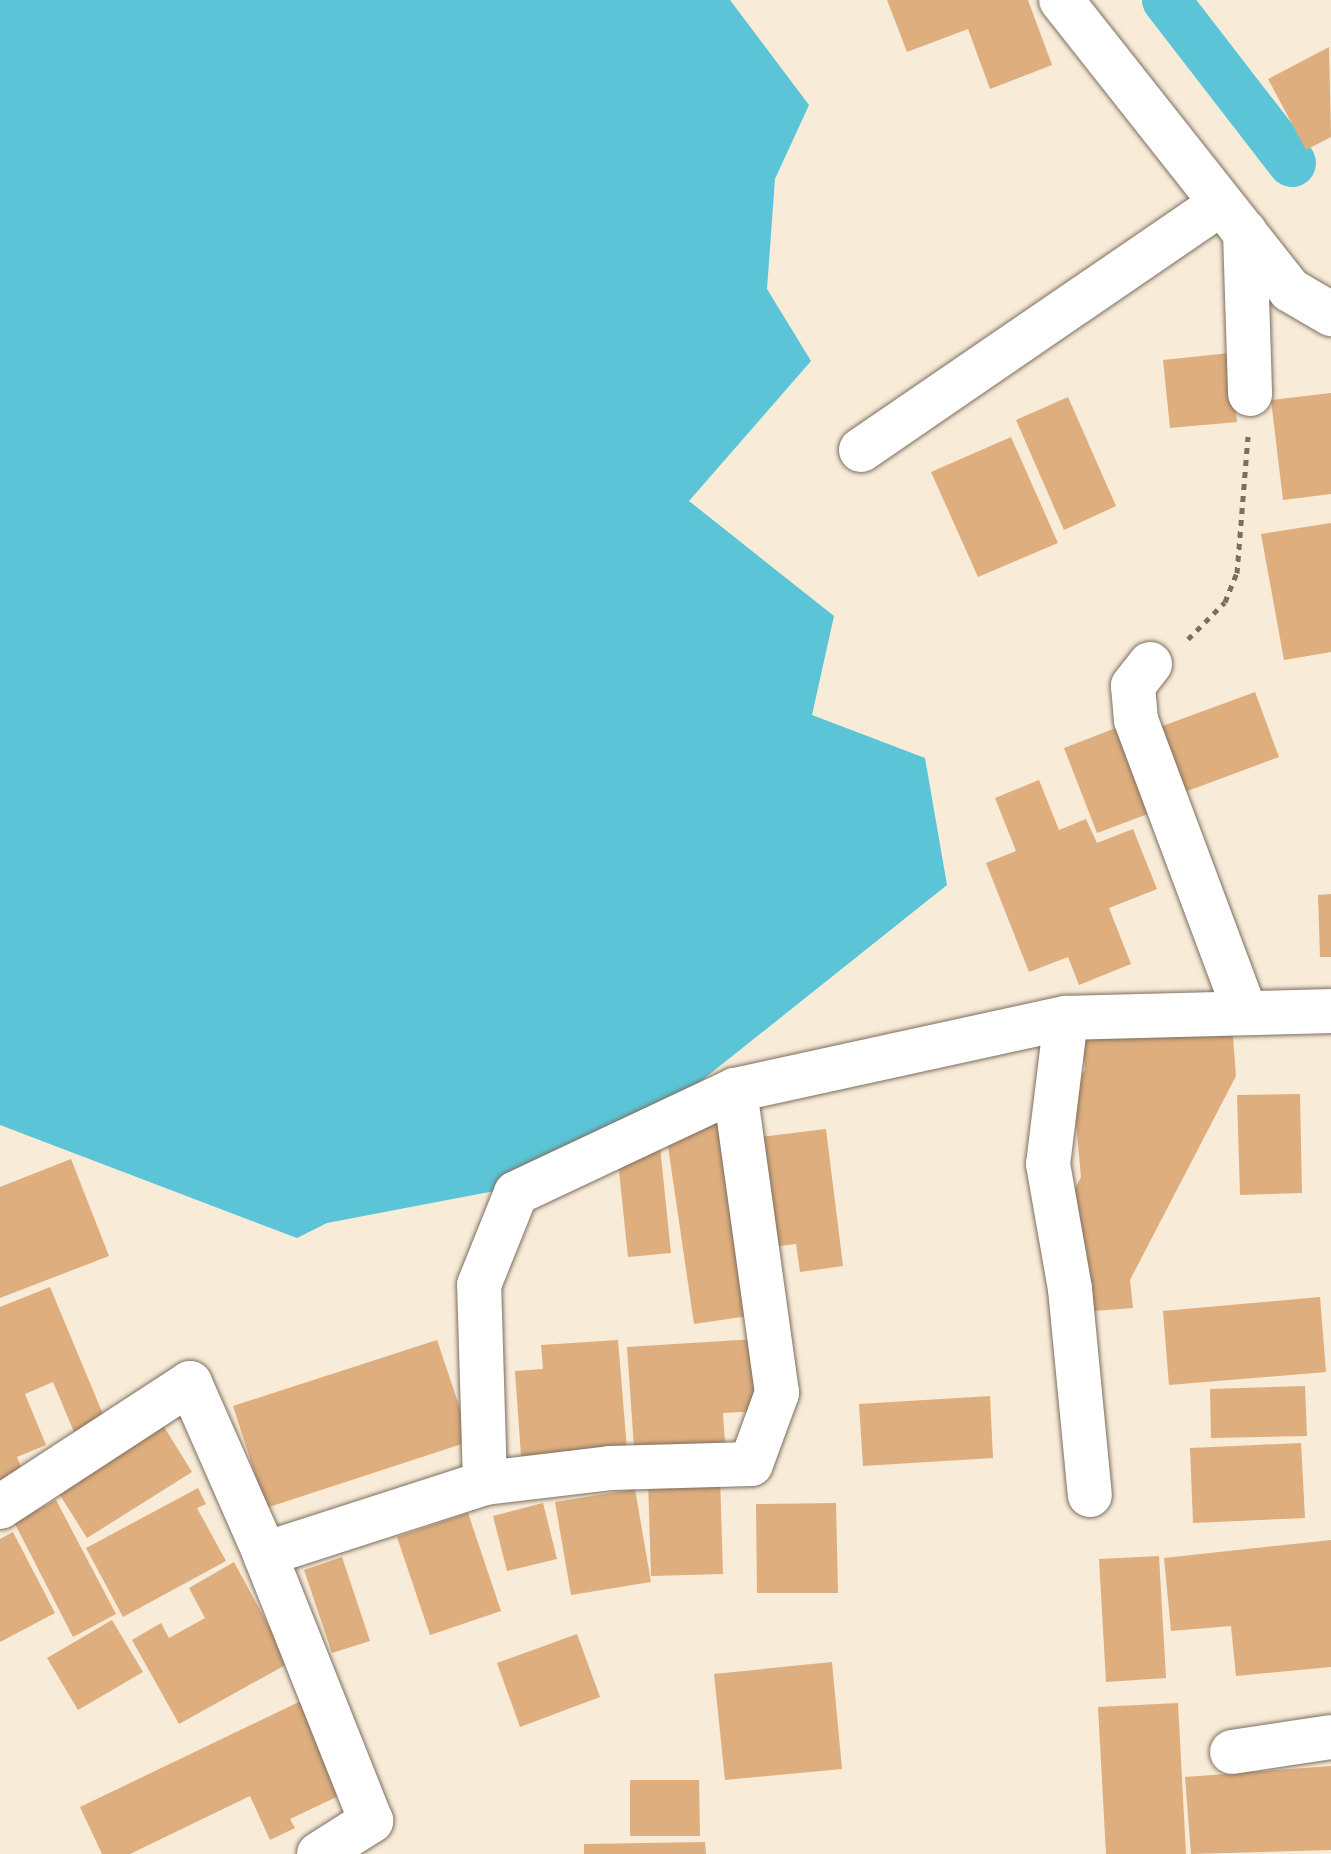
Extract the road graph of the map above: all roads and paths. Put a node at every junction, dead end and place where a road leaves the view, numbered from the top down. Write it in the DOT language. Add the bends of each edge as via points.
graph roads {
  1 [pos="1061,0"];
  2 [pos="1232,219"];
  3 [pos="1331,314"];
  4 [pos="1250,394"];
  5 [pos="861,450"];
  6 [pos="1150,664"];
  7 [pos="1244,1009"];
  8 [pos="1331,1011"];
  9 [pos="1066,1018"];
  10 [pos="735,1090"];
  11 [pos="485,1483"];
  12 [pos="1090,1495"];
  13 [pos="0,1507"];
  14 [pos="265,1554"];
  15 [pos="1331,1737"];
  16 [pos="1232,1752"];
  17 [pos="378,1837"];
  18 [pos="319,1854"];
  1 -- 2 [label="street"];
  2 -- 3 [label="street" via="1290,290"];
  2 -- 4 [label="street"];
  2 -- 5 [label="street"];
  4 -- 6 [label="path" via="1237,573 1208,622"];
  6 -- 7 [label="street" via="1133,686 1136,720"];
  7 -- 8 [label="street"];
  7 -- 9 [label="street"];
  9 -- 10 [label="street"];
  9 -- 12 [label="street" via="1048,1164 1070,1289"];
  10 -- 11 [label="street" via="516,1193 479,1285"];
  10 -- 11 [label="street" via="777,1393 751,1464 610,1468"];
  11 -- 14 [label="street"];
  13 -- 14 [label="street" via="190,1383"];
  14 -- 17 [label="street"];
  15 -- 16 [label="street"];
  17 -- 18 [label="street"];
}
